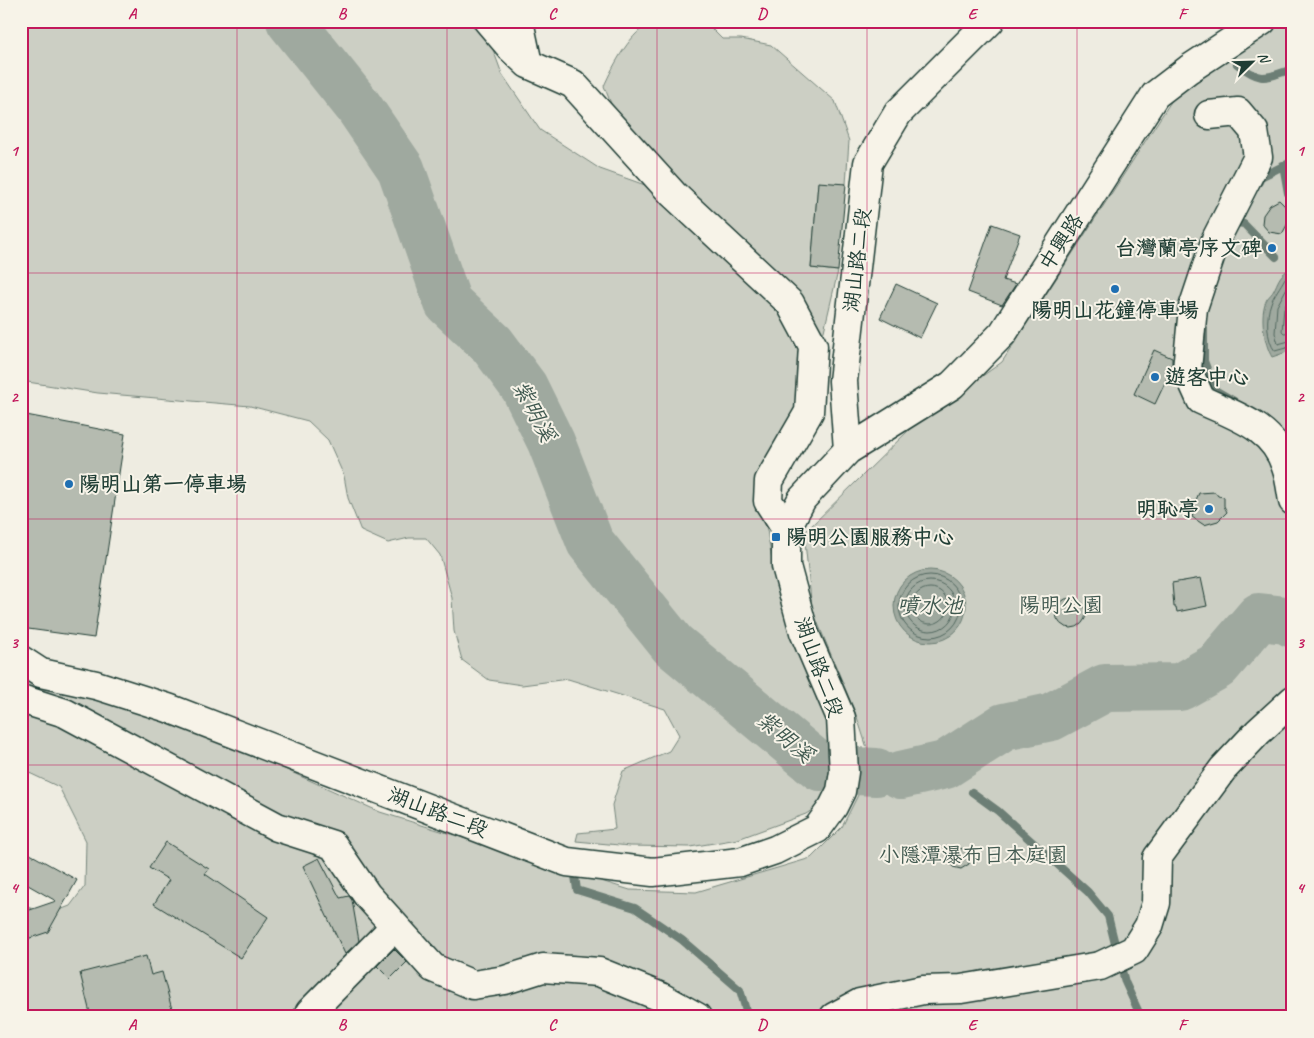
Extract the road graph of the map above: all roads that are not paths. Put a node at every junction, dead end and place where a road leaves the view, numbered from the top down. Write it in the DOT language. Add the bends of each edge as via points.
graph roads {
  1 [pos="488,21"];
  2 [pos="519,21"];
  3 [pos="990,21"];
  4 [pos="1262,21"];
  5 [pos="528,64"];
  6 [pos="1209,114"];
  7 [pos="848,450"];
  8 [pos="1293,501"];
  9 [pos="786,530"];
  10 [pos="28,670"];
  11 [pos="21,699"];
  12 [pos="1293,700"];
  13 [pos="394,927"];
  14 [pos="306,1015"];
  15 [pos="697,1017"];
  16 [pos="834,1017"];
  1 -- 5 [label="street"];
  2 -- 5 [label="street"];
  3 -- 7 [label="street, 湖山路二段" via="898,113 868,162 843,381"];
  4 -- 7 [label="street, 中興路" via="1155,95 997,339 952,385"];
  5 -- 9 [label="street" via="573,84 673,194 790,303 813,346 809,412 770,481 768,501"];
  6 -- 8 [label="street" via="1238,112 1254,131 1258,157 1216,239 1193,308 1187,369 1201,400 1266,432 1286,467"];
  7 -- 9 [label="street, 湖山路二段" via="802,499"];
  9 -- 10 [label="street, 湖山路二段" via="786,566 804,632 841,718 844,772 837,799 817,829 775,850 740,862 653,872 567,862 168,708 96,685"];
  11 -- 13 [label="street" via="65,713 277,827 333,846"];
  12 -- 16 [label="street" via="1223,769 1157,858 1156,904 1150,926 1134,950 1100,966 961,989 923,990 860,1003"];
  13 -- 14 [label="street"];
  13 -- 15 [label="street" via="433,968 473,985 505,980 542,968 599,972 660,997"];
}
